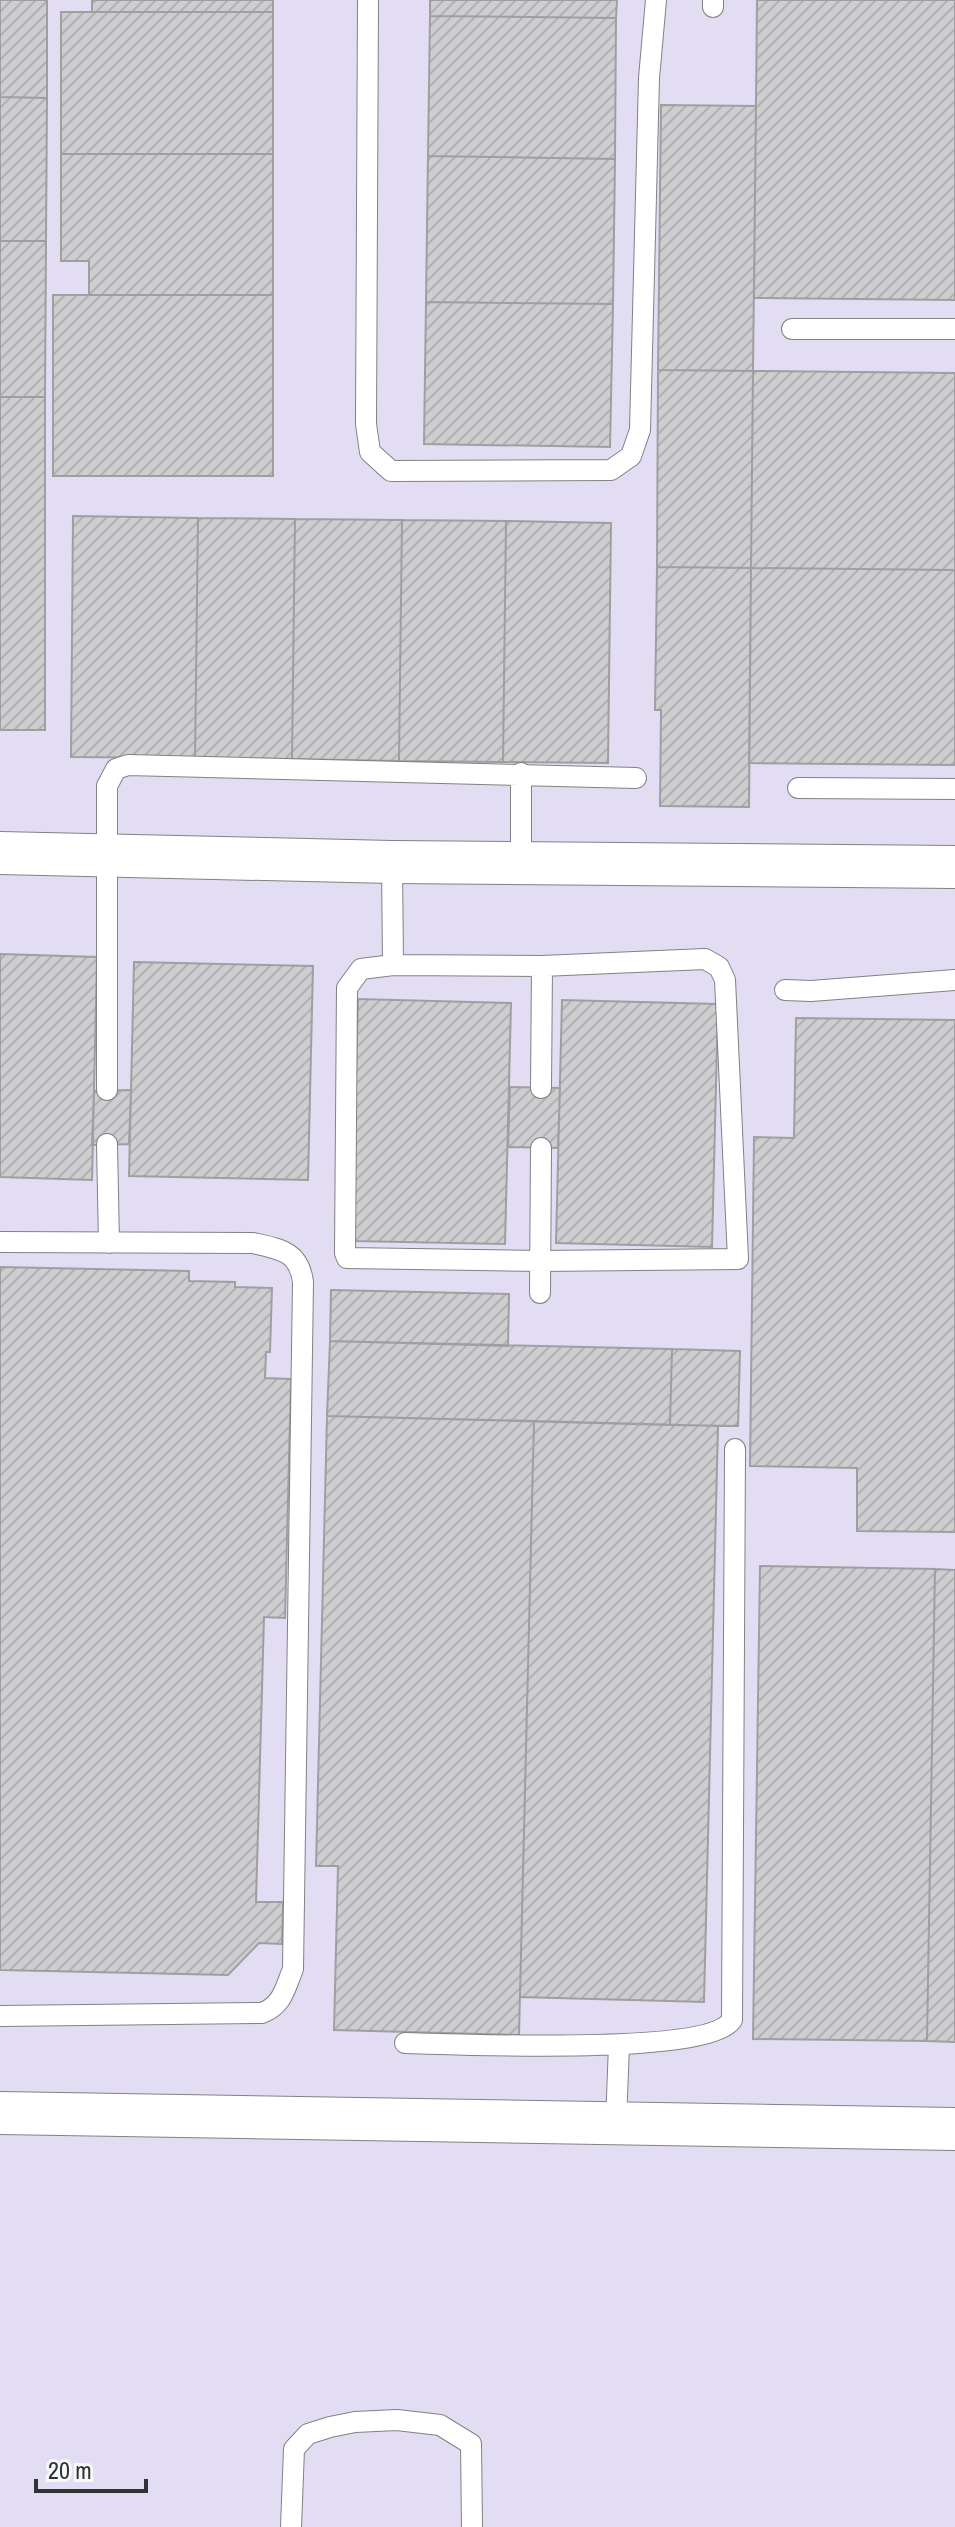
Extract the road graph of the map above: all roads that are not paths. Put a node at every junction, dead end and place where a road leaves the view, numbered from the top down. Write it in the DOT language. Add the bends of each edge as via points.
graph roads {
  1 [pos="368,0"];
  2 [pos="656,0"];
  3 [pos="792,329"];
  4 [pos="955,329"];
  5 [pos="521,773"];
  6 [pos="636,778"];
  7 [pos="798,788"];
  8 [pos="955,789"];
  9 [pos="0,853"];
  10 [pos="106,854"];
  11 [pos="521,861"];
  12 [pos="392,862"];
  13 [pos="955,867"];
  14 [pos="393,965"];
  15 [pos="542,966"];
  16 [pos="955,980"];
  17 [pos="785,990"];
  18 [pos="541,1088"];
  19 [pos="107,1090"];
  20 [pos="107,1144"];
  21 [pos="541,1148"];
  22 [pos="0,1242"];
  23 [pos="109,1243"];
  24 [pos="540,1261"];
  25 [pos="540,1293"];
  26 [pos="735,1449"];
  27 [pos="0,2016"];
  28 [pos="405,2043"];
  29 [pos="619,2045"];
  30 [pos="0,2113"];
  31 [pos="616,2123"];
  32 [pos="955,2129"];
  33 [pos="291,2527"];
  34 [pos="472,2527"];
  1 -- 2 [label="lane" via="366,424 370,452 391,471 611,470 631,456 640,430 649,78"];
  3 -- 4 [label="lane"];
  5 -- 6 [label="lane"];
  5 -- 10 [label="lane" via="128,765 116,769 107,786"];
  5 -- 11 [label="lane"];
  7 -- 8 [label="lane"];
  9 -- 10 [label="street"];
  10 -- 12 [label="street"];
  10 -- 19 [label="lane"];
  11 -- 12 [label="street"];
  11 -- 13 [label="street"];
  12 -- 14 [label="lane"];
  14 -- 15 [label="lane"];
  14 -- 24 [label="lane" via="361,969 347,988 347,1258"];
  15 -- 18 [label="lane"];
  15 -- 24 [label="lane" via="705,959 719,967 725,980 738,1259"];
  16 -- 17 [label="lane"];
  20 -- 23 [label="lane"];
  21 -- 24 [label="lane"];
  22 -- 23 [label="lane"];
  23 -- 27 [label="lane" via="253,1243 280,1249 301,1266 293,1969 275,2008 262,2013"];
  24 -- 25 [label="lane"];
  26 -- 29 [label="lane" via="732,2020 712,2033"];
  28 -- 29 [label="lane"];
  29 -- 31 [label="lane"];
  30 -- 31 [label="street"];
  31 -- 32 [label="street"];
  33 -- 34 [label="lane" via="294,2449 308,2434 355,2422 397,2420 440,2425 471,2444"];
}
